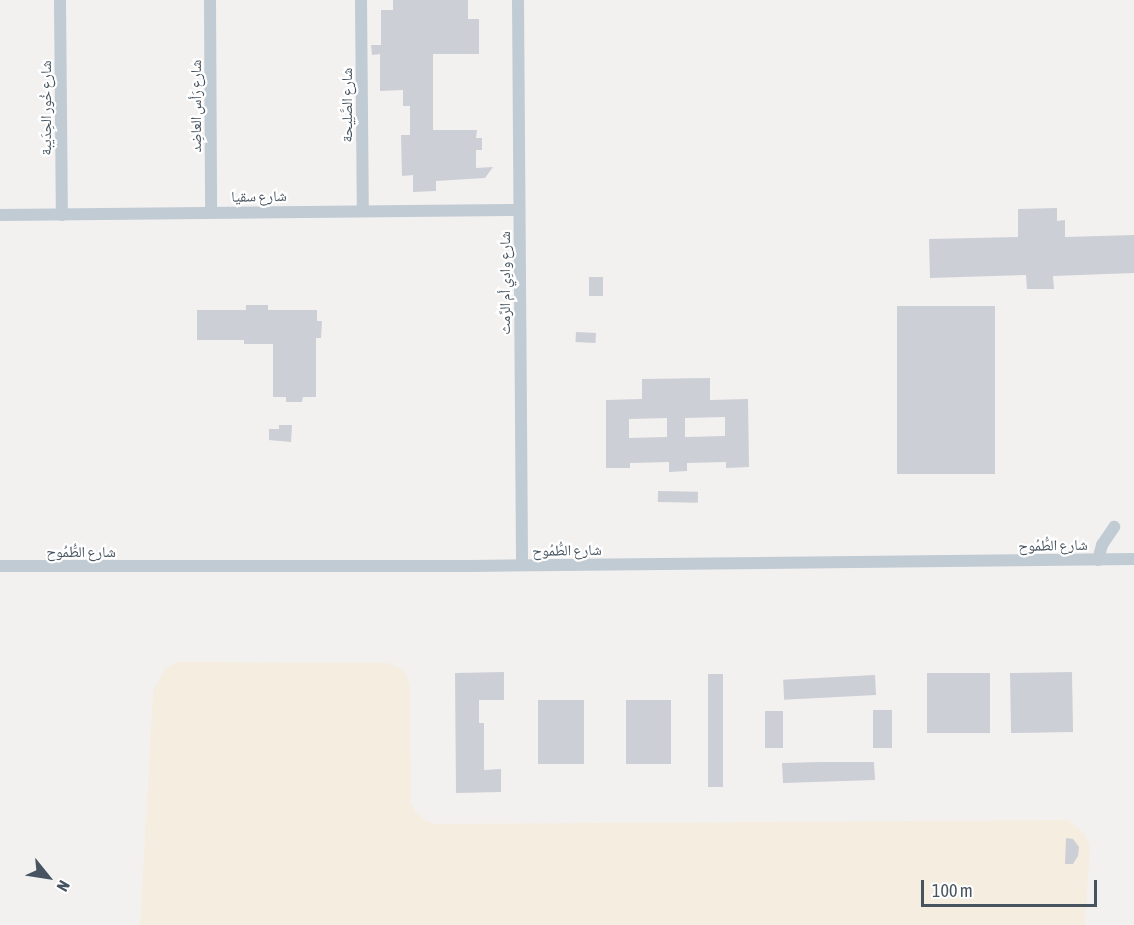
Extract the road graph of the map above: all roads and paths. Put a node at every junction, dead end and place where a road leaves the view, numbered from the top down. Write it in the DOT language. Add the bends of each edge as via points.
graph roads {
  1 [pos="60,0"];
  2 [pos="210,0"];
  3 [pos="361,0"];
  4 [pos="518,0"];
  5 [pos="363,210"];
  6 [pos="519,210"];
  7 [pos="211,212"];
  8 [pos="0,215"];
  9 [pos="62,215"];
  10 [pos="1114,527"];
  11 [pos="1134,559"];
  12 [pos="1098,560"];
  13 [pos="522,565"];
  14 [pos="0,566"];
  1 -- 9 [label="street, شارع خُور الحِدَيبة"];
  2 -- 7 [label="street, شارع رَأس العاضِد"];
  3 -- 5 [label="street, شارع الصَّلِيحة"];
  4 -- 6 [label="street, شارع وادِي أم الرِّمث"];
  5 -- 6 [label="street, شارع سقيا"];
  5 -- 7 [label="street, شارع سقيا"];
  6 -- 13 [label="street, شارع وادِي أم الرِّمث"];
  7 -- 9 [label="street, شارع سقيا"];
  8 -- 9 [label="street, شارع سقيا"];
  10 -- 12 [label="street"];
  11 -- 12 [label="street, شارع الطُّمُوح"];
  12 -- 13 [label="street, شارع الطُّمُوح"];
  13 -- 14 [label="street, شارع الطُّمُوح"];
}
